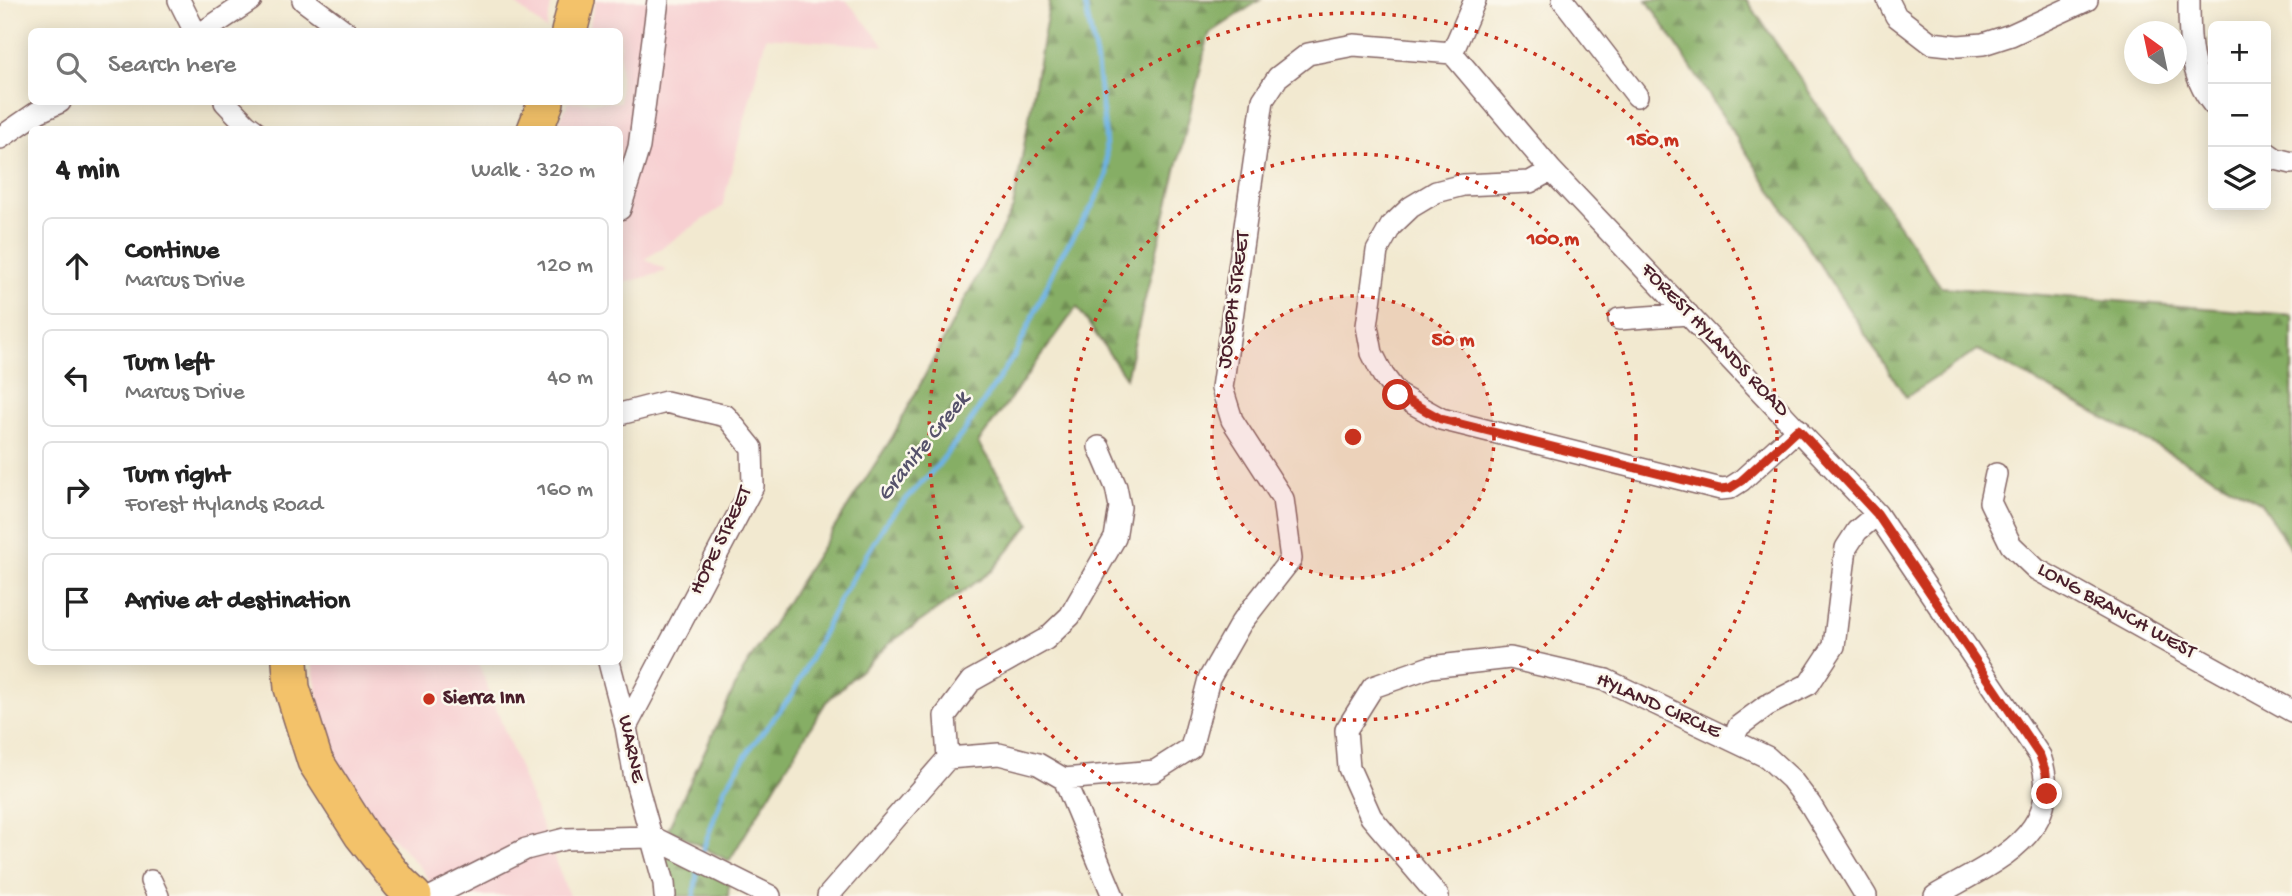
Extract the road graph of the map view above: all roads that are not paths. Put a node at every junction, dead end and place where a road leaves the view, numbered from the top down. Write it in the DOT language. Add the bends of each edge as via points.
graph roads {
  1 [pos="179,0"];
  2 [pos="251,0"];
  3 [pos="303,0"];
  4 [pos="577,0"];
  5 [pos="658,0"];
  6 [pos="1475,0"];
  7 [pos="1563,0"];
  8 [pos="1888,0"];
  9 [pos="2087,0"];
  10 [pos="2189,0"];
  11 [pos="193,28"];
  12 [pos="209,28"];
  13 [pos="341,28"];
  14 [pos="570,28"];
  15 [pos="1452,53"];
  16 [pos="1637,96"];
  17 [pos="2208,98"];
  18 [pos="53,105"];
  19 [pos="228,105"];
  20 [pos="545,105"];
  21 [pos="249,126"];
  22 [pos="537,126"];
  23 [pos="0,138"];
  24 [pos="2271,156"];
  25 [pos="2292,163"];
  26 [pos="1551,170"];
  27 [pos="623,199"];
  28 [pos="1689,314"];
  29 [pos="1619,320"];
  30 [pos="623,413"];
  31 [pos="1798,429"];
  32 [pos="1098,447"];
  33 [pos="1996,474"];
  34 [pos="1877,514"];
  35 [pos="290,665"];
  36 [pos="610,665"];
  37 [pos="2292,711"];
  38 [pos="626,727"];
  39 [pos="1733,739"];
  40 [pos="948,758"];
  41 [pos="1065,779"];
  42 [pos="652,837"];
  43 [pos="400,892"];
  44 [pos="433,896"];
  45 [pos="665,896"];
  46 [pos="770,896"];
  47 [pos="828,896"];
  48 [pos="1113,896"];
  49 [pos="1438,896"];
  50 [pos="1866,896"];
  51 [pos="1935,896"];
  1 -- 11 [label="street"];
  2 -- 12 [label="street"];
  3 -- 13 [label="street"];
  4 -- 14 [label="main road"];
  5 -- 27 [label="street" via="639,147"];
  6 -- 15 [label="street"];
  7 -- 16 [label="street"];
  8 -- 9 [label="street" via="1896,16 1931,43 1958,46 1983,44"];
  10 -- 17 [label="street" via="2189,44"];
  15 -- 26 [label="street, FOREST HYLANDS ROAD"];
  15 -- 41 [label="street, JOSEPH STREET" via="1354,46 1308,54 1278,77 1263,100 1222,388 1232,420 1283,499 1291,559 1241,623 1209,679 1191,748 1156,771"];
  18 -- 23 [label="street"];
  19 -- 21 [label="street"];
  20 -- 22 [label="main road"];
  24 -- 25 [label="street"];
  26 -- 28 [label="street, FOREST HYLANDS ROAD"];
  26 -- 31 [label="street" via="1530,182 1463,185 1436,192 1410,207 1391,226 1377,251 1367,326 1372,353 1398,395 1441,419 1720,489 1741,481"];
  28 -- 29 [label="street"];
  28 -- 31 [label="street, FOREST HYLANDS ROAD"];
  30 -- 38 [label="street, HOPE STREET" via="666,402 726,416 752,448 753,486"];
  31 -- 34 [label="street, FOREST HYLANDS ROAD"];
  32 -- 40 [label="street" via="1120,507 1115,538 1070,616 1046,639 971,681 945,716"];
  33 -- 37 [label="street, LONG BRANCH WEST" via="1990,502 2011,545 2036,569"];
  34 -- 39 [label="street" via="1846,548 1834,646 1809,684 1766,706 1739,726"];
  34 -- 51 [label="street, FOREST HYLANDS ROAD" via="2040,756 2046,773 2047,794 2032,831 2009,852"];
  35 -- 43 [label="main road" via="292,688 316,761"];
  36 -- 38 [label="street, WARNE"];
  38 -- 42 [label="street, WARNE"];
  39 -- 49 [label="street, HYLAND CIRCLE" via="1606,680 1510,658 1430,667 1373,687 1346,730 1349,768 1371,817"];
  39 -- 50 [label="street, HYLAND CIRCLE" via="1767,757 1791,779"];
  40 -- 41 [label="street" via="999,754 1038,764"];
  40 -- 47 [label="street"];
  41 -- 48 [label="street"];
  42 -- 44 [label="street" via="565,839 526,849"];
  42 -- 45 [label="street, WARNE"];
  42 -- 46 [label="street"];
}
